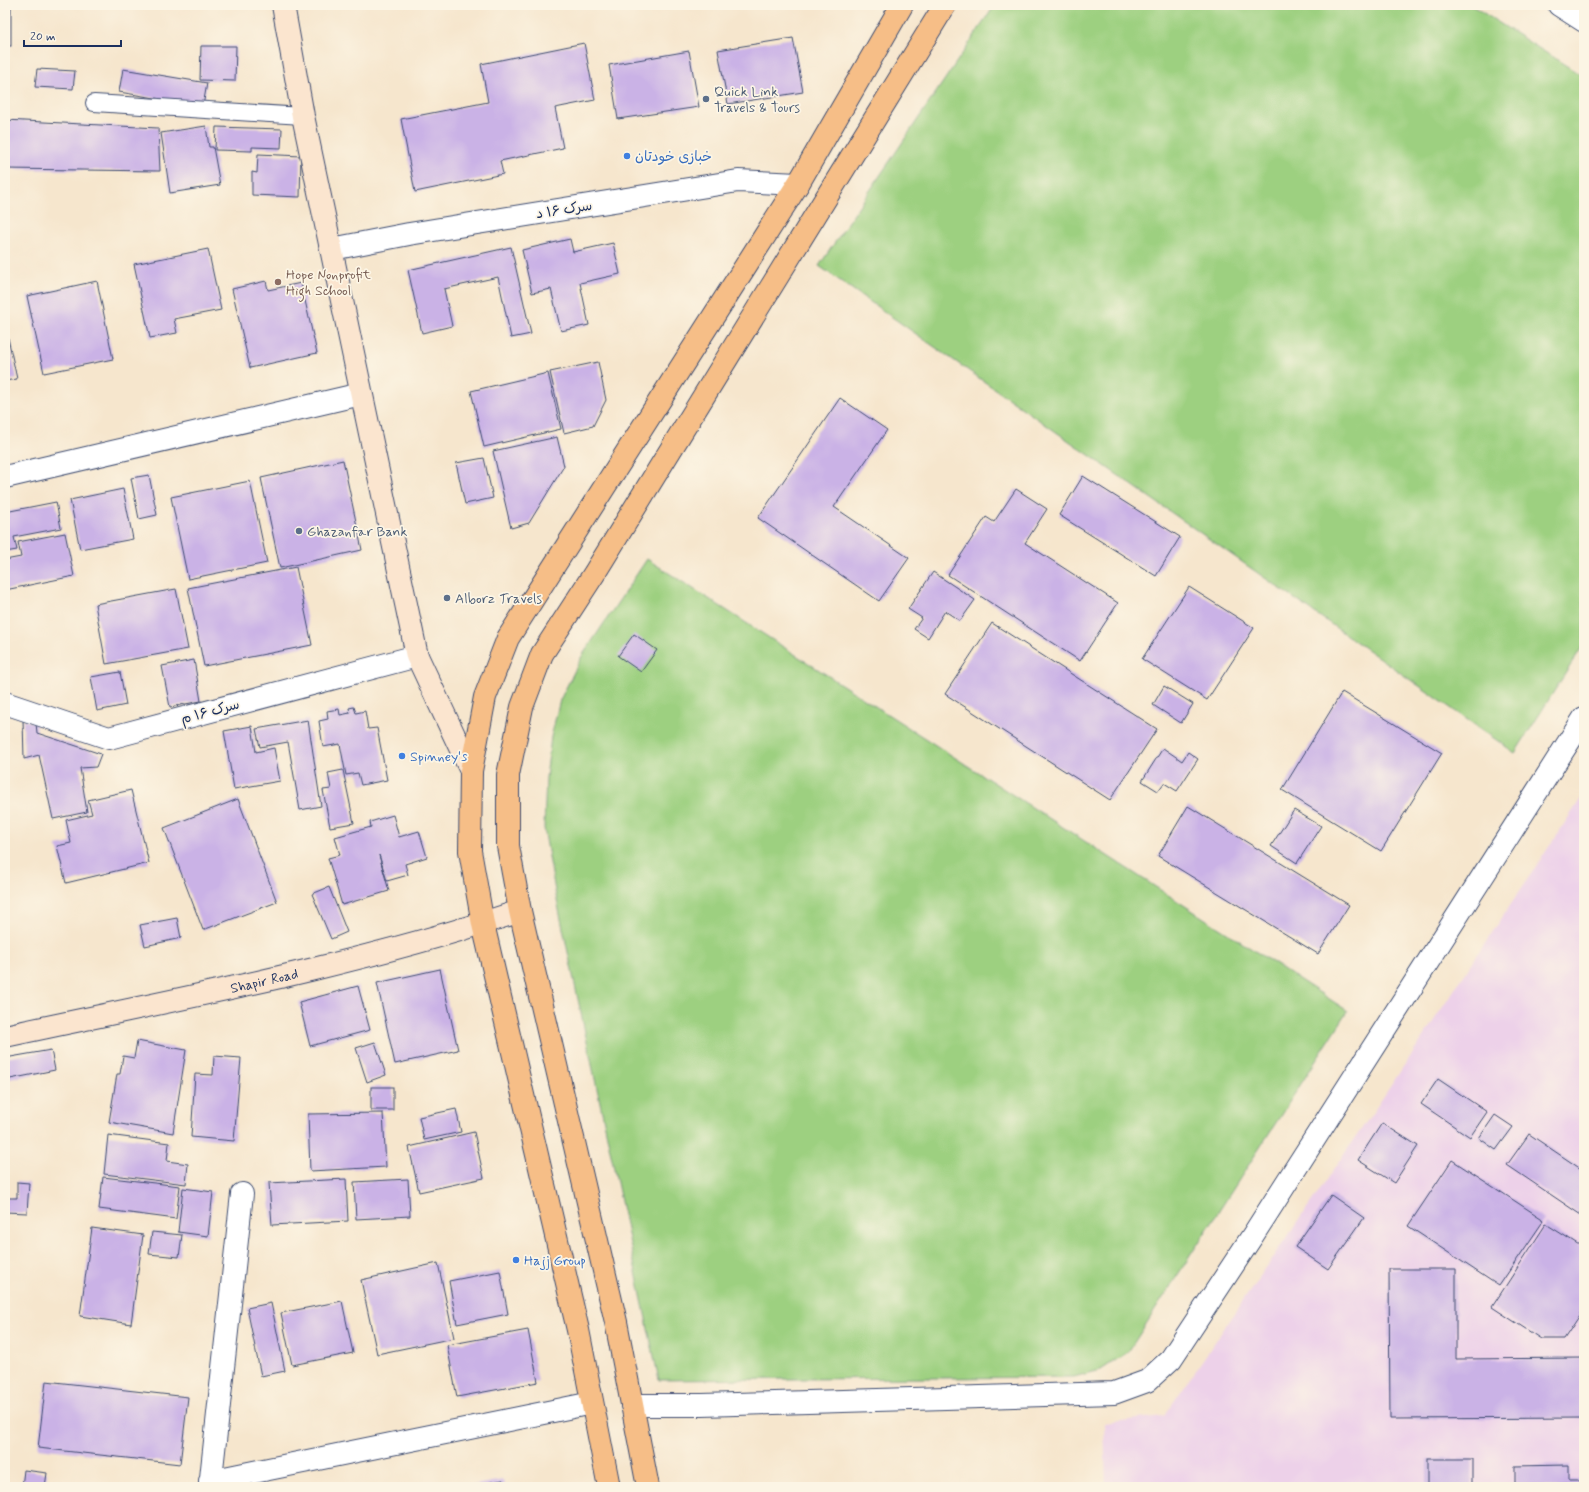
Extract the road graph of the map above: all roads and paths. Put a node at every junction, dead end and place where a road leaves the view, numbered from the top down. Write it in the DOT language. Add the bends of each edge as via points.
graph roads {
  1 [pos="283,5"];
  2 [pos="902,5"];
  3 [pos="945,5"];
  4 [pos="1560,5"];
  5 [pos="1584,21"];
  6 [pos="94,103"];
  7 [pos="304,116"];
  8 [pos="798,184"];
  9 [pos="824,199"];
  10 [pos="332,249"];
  11 [pos="361,394"];
  12 [pos="5,477"];
  13 [pos="417,656"];
  14 [pos="5,703"];
  15 [pos="1584,718"];
  16 [pos="471,772"];
  17 [pos="520,911"];
  18 [pos="483,924"];
  19 [pos="5,1036"];
  20 [pos="242,1194"];
  21 [pos="592,1403"];
  22 [pos="632,1405"];
  23 [pos="210,1484"];
  24 [pos="609,1487"];
  25 [pos="648,1487"];
  1 -- 7 [label="street"];
  2 -- 8 [label="main road"];
  3 -- 9 [label="main road"];
  4 -- 5 [label="street"];
  6 -- 7 [label="lane"];
  7 -- 10 [label="street"];
  8 -- 9 [label="main road"];
  8 -- 10 [label="street, سرک ۱۶ د" via="738,180"];
  8 -- 16 [label="main road" via="508,638 485,697"];
  9 -- 17 [label="main road" via="602,561 542,654 522,707 508,775 508,846"];
  10 -- 11 [label="street"];
  11 -- 12 [label="street"];
  11 -- 13 [label="street"];
  13 -- 14 [label="street, سرک ۱۶ م" via="109,738"];
  13 -- 16 [label="street"];
  15 -- 22 [label="street" via="1253,1235 1171,1359 1147,1381 1114,1393"];
  16 -- 18 [label="main road" via="470,851"];
  17 -- 18 [label="street, Shapir Road"];
  17 -- 22 [label="main road" via="616,1322"];
  18 -- 19 [label="street, Shapir Road" via="346,962"];
  18 -- 21 [label="main road" via="578,1330"];
  20 -- 23 [label="street"];
  21 -- 23 [label="street"];
  21 -- 24 [label="main road"];
  22 -- 25 [label="main road"];
}
